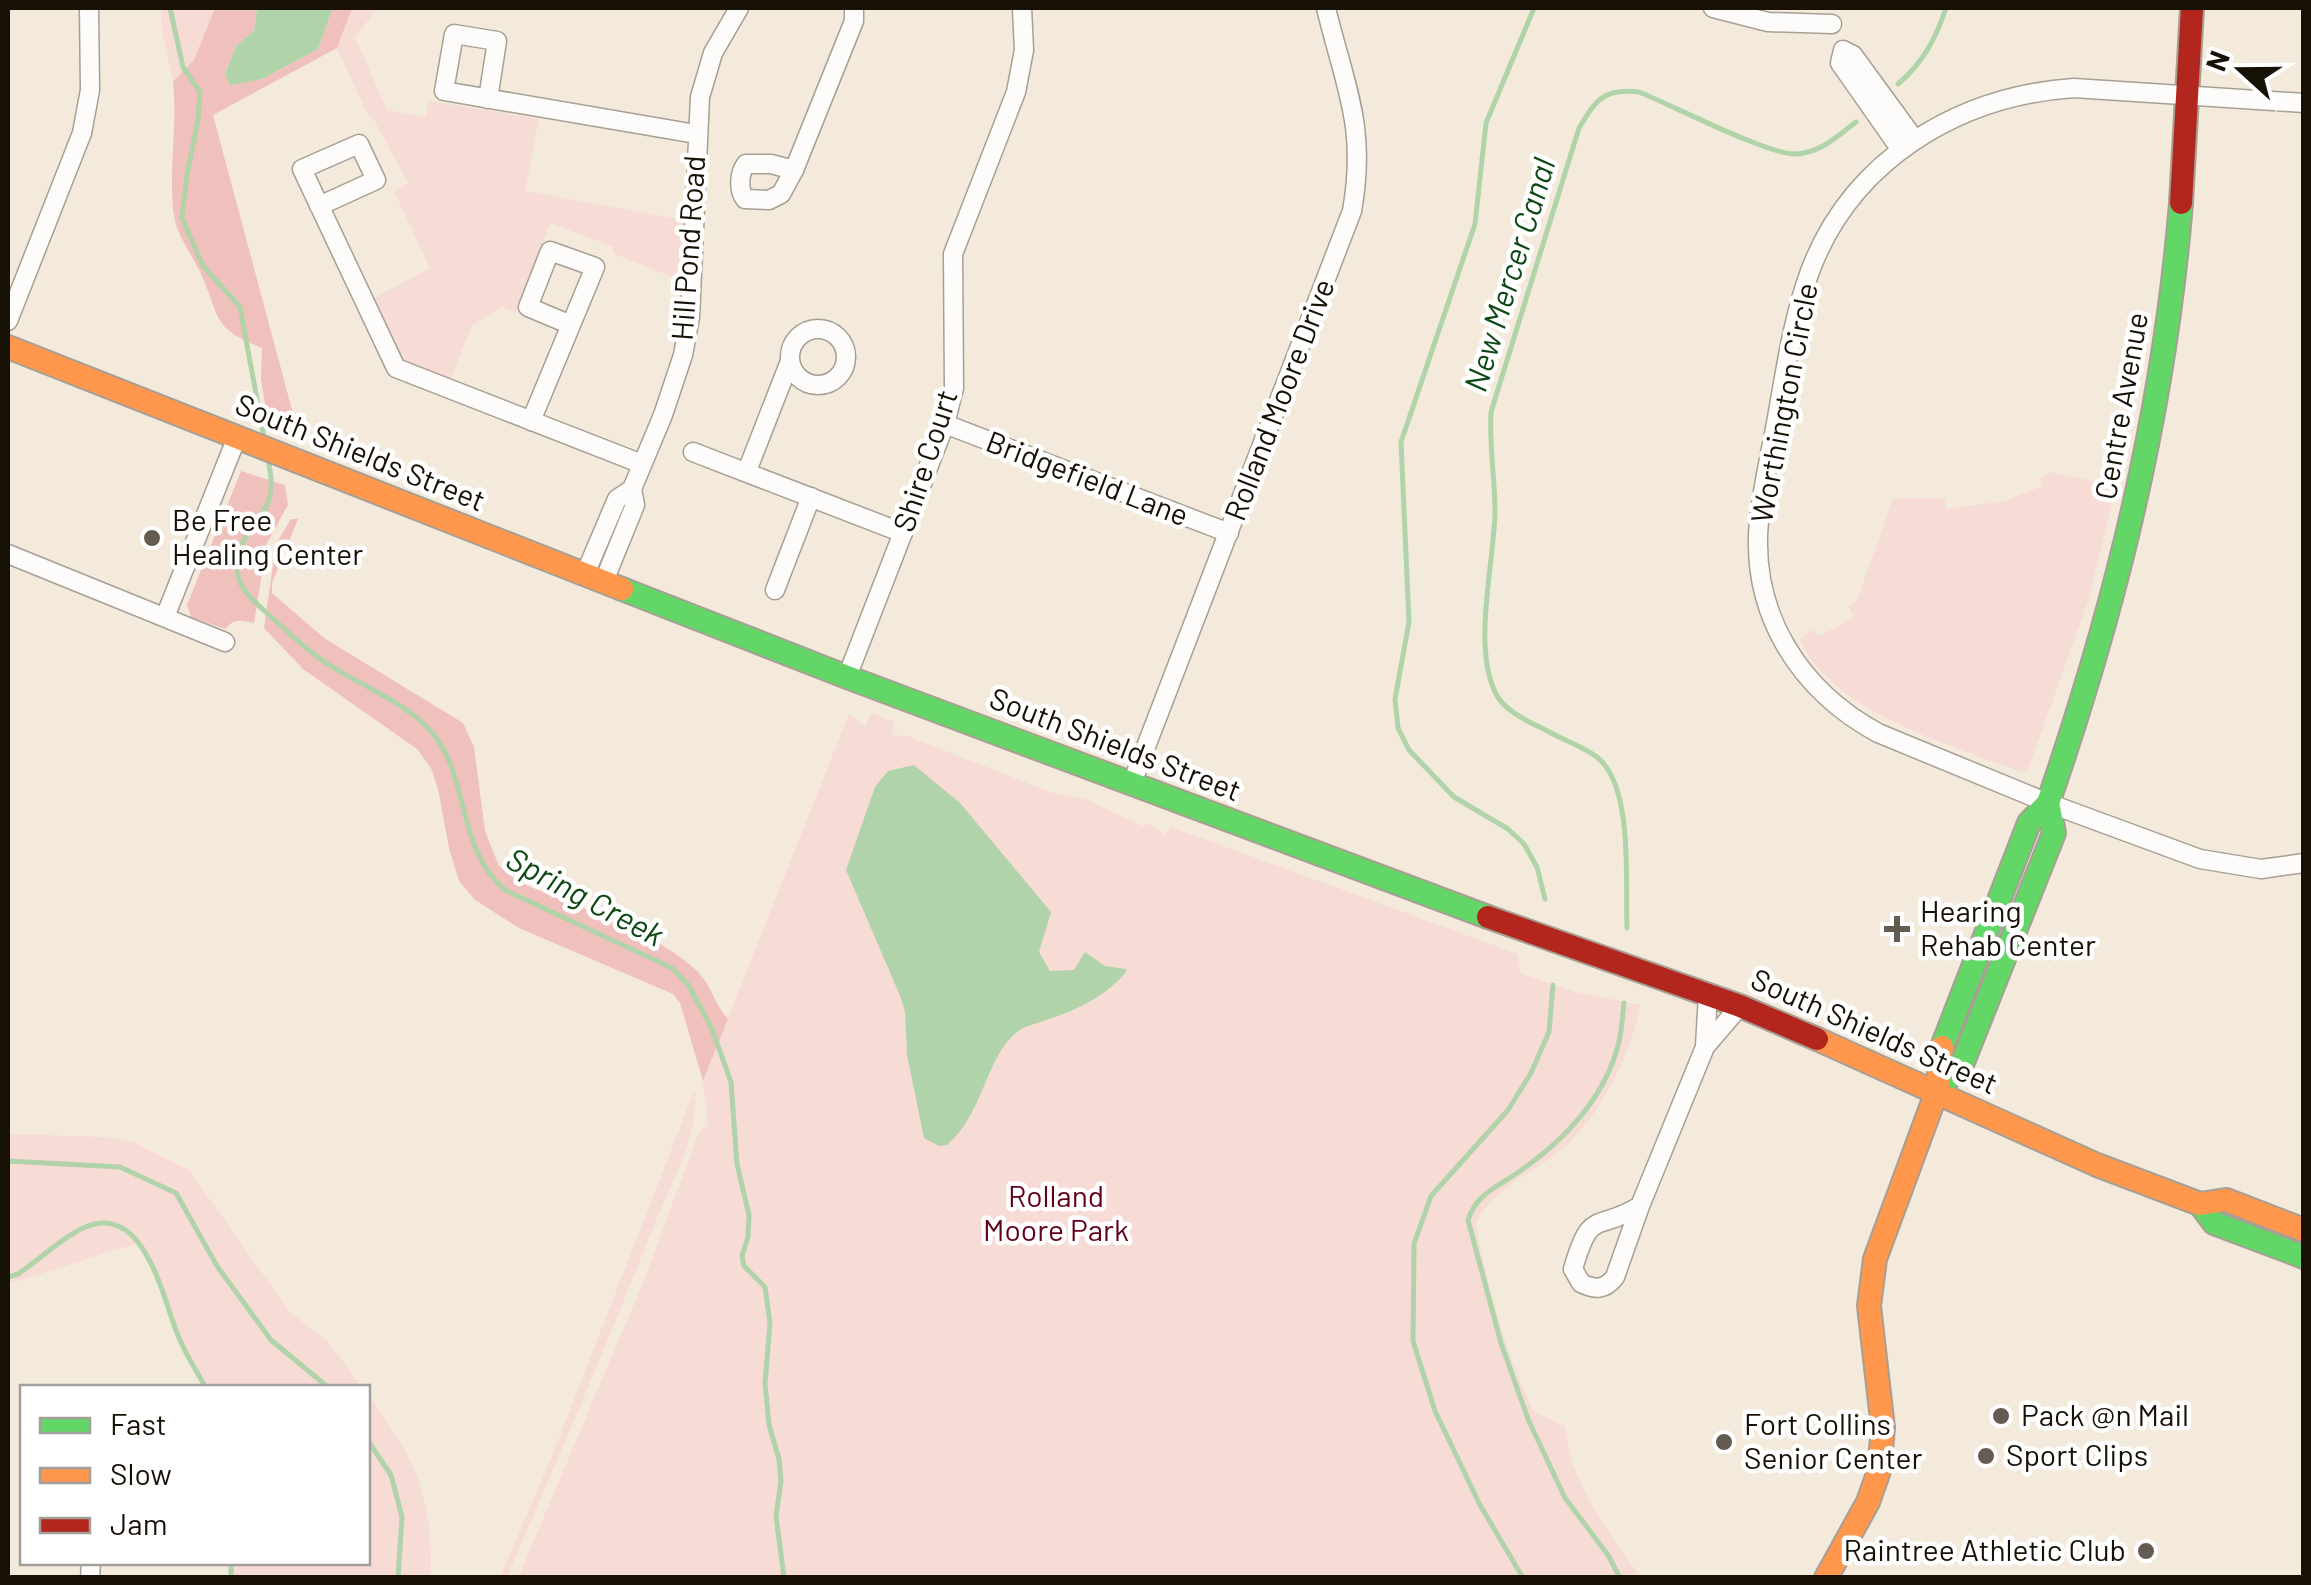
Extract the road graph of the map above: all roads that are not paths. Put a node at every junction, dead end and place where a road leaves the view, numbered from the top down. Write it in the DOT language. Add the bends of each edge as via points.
graph roads {
  1 [pos="89,8"];
  2 [pos="740,8"];
  3 [pos="854,8"];
  4 [pos="1022,8"];
  5 [pos="1326,8"];
  6 [pos="1713,8"];
  7 [pos="2192,8"];
  8 [pos="1832,16"];
  9 [pos="2190,94"];
  10 [pos="488,99"];
  11 [pos="2304,103"];
  12 [pos="696,134"];
  13 [pos="1908,145"];
  14 [pos="794,170"];
  15 [pos="320,206"];
  16 [pos="8,321"];
  17 [pos="571,326"];
  18 [pos="8,347"];
  19 [pos="790,361"];
  20 [pos="531,421"];
  21 [pos="945,424"];
  22 [pos="245,440"];
  23 [pos="693,452"];
  24 [pos="642,464"];
  25 [pos="747,471"];
  26 [pos="811,497"];
  27 [pos="903,533"];
  28 [pos="1229,533"];
  29 [pos="8,554"];
  30 [pos="594,578"];
  31 [pos="775,590"];
  32 [pos="166,617"];
  33 [pos="225,642"];
  34 [pos="847,677"];
  35 [pos="1132,783"];
  36 [pos="2048,803"];
  37 [pos="2304,863"];
  38 [pos="1708,994"];
  39 [pos="1740,1006"];
  40 [pos="1705,1046"];
  41 [pos="1937,1091"];
  42 [pos="2200,1204"];
  43 [pos="1640,1206"];
  44 [pos="2304,1230"];
  45 [pos="2238,1233"];
  46 [pos="2304,1242"];
  47 [pos="2304,1257"];
  48 [pos="1826,1578"];
  1 -- 16 [label="street" via="90,90 82,133"];
  2 -- 12 [label="street, Hill Pond Road" via="703,82"];
  3 -- 14 [label="street"];
  4 -- 21 [label="street, Shire Court" via="1016,92 953,254 954,388"];
  5 -- 28 [label="street, Rolland Moore Drive" via="1359,142 1352,211"];
  6 -- 8 [label="street" via="1768,22"];
  7 -- 9 [label="main road, Centre Avenue"];
  8 -- 13 [label="street" via="1843,50 1854,55"];
  9 -- 11 [label="street, Worthington Circle"];
  9 -- 13 [label="street, Worthington Circle" via="2045,90 1988,102"];
  9 -- 36 [label="main road, Centre Avenue" via="2180,230 2151,432 2113,598"];
  10 -- 12 [label="street"];
  12 -- 24 [label="street, Hill Pond Road" via="690,318"];
  13 -- 36 [label="street, Worthington Circle" via="1856,193 1810,272 1759,520 1759,574 1787,652 1826,699 1878,733"];
  15 -- 20 [label="street" via="396,368"];
  17 -- 20 [label="street"];
  18 -- 22 [label="main road, South Shields Street"];
  19 -- 25 [label="street"];
  20 -- 24 [label="street"];
  21 -- 27 [label="street, Shire Court"];
  21 -- 28 [label="street, Bridgefield Lane"];
  22 -- 30 [label="main road, South Shields Street"];
  22 -- 32 [label="street"];
  23 -- 25 [label="street"];
  24 -- 30 [label="street, Hill Pond Road" via="632,489 635,504"];
  25 -- 26 [label="street"];
  26 -- 27 [label="street"];
  26 -- 31 [label="street"];
  27 -- 34 [label="street, Shire Court"];
  28 -- 35 [label="street, Rolland Moore Drive"];
  29 -- 32 [label="street"];
  30 -- 34 [label="main road, South Shields Street"];
  32 -- 33 [label="street"];
  34 -- 35 [label="main road, South Shields Street"];
  35 -- 38 [label="main road, South Shields Street"];
  36 -- 37 [label="street, Worthington Circle" via="2211,862 2261,869"];
  36 -- 41 [label="main road, Centre Avenue" via="2054,833 1963,1062"];
  38 -- 39 [label="main road, South Shields Street"];
  38 -- 40 [label="street"];
  39 -- 40 [label="street"];
  39 -- 41 [label="main road, South Shields Street"];
  40 -- 43 [label="street"];
  41 -- 42 [label="main road, South Shields Street"];
  41 -- 48 [label="main road, Centre Avenue" via="1874,1259 1869,1306 1883,1428 1879,1471"];
  42 -- 44 [label="main road, South Shields Street" via="2226,1200"];
  42 -- 45 [label="main road, South Shields Street" via="2214,1224"];
  43 -- 43 [label="street" via="1587,1230 1573,1269 1581,1283 1608,1286"];
  45 -- 46 [label="main road" via="2266,1228"];
  45 -- 47 [label="main road, South Shields Street"];
}
